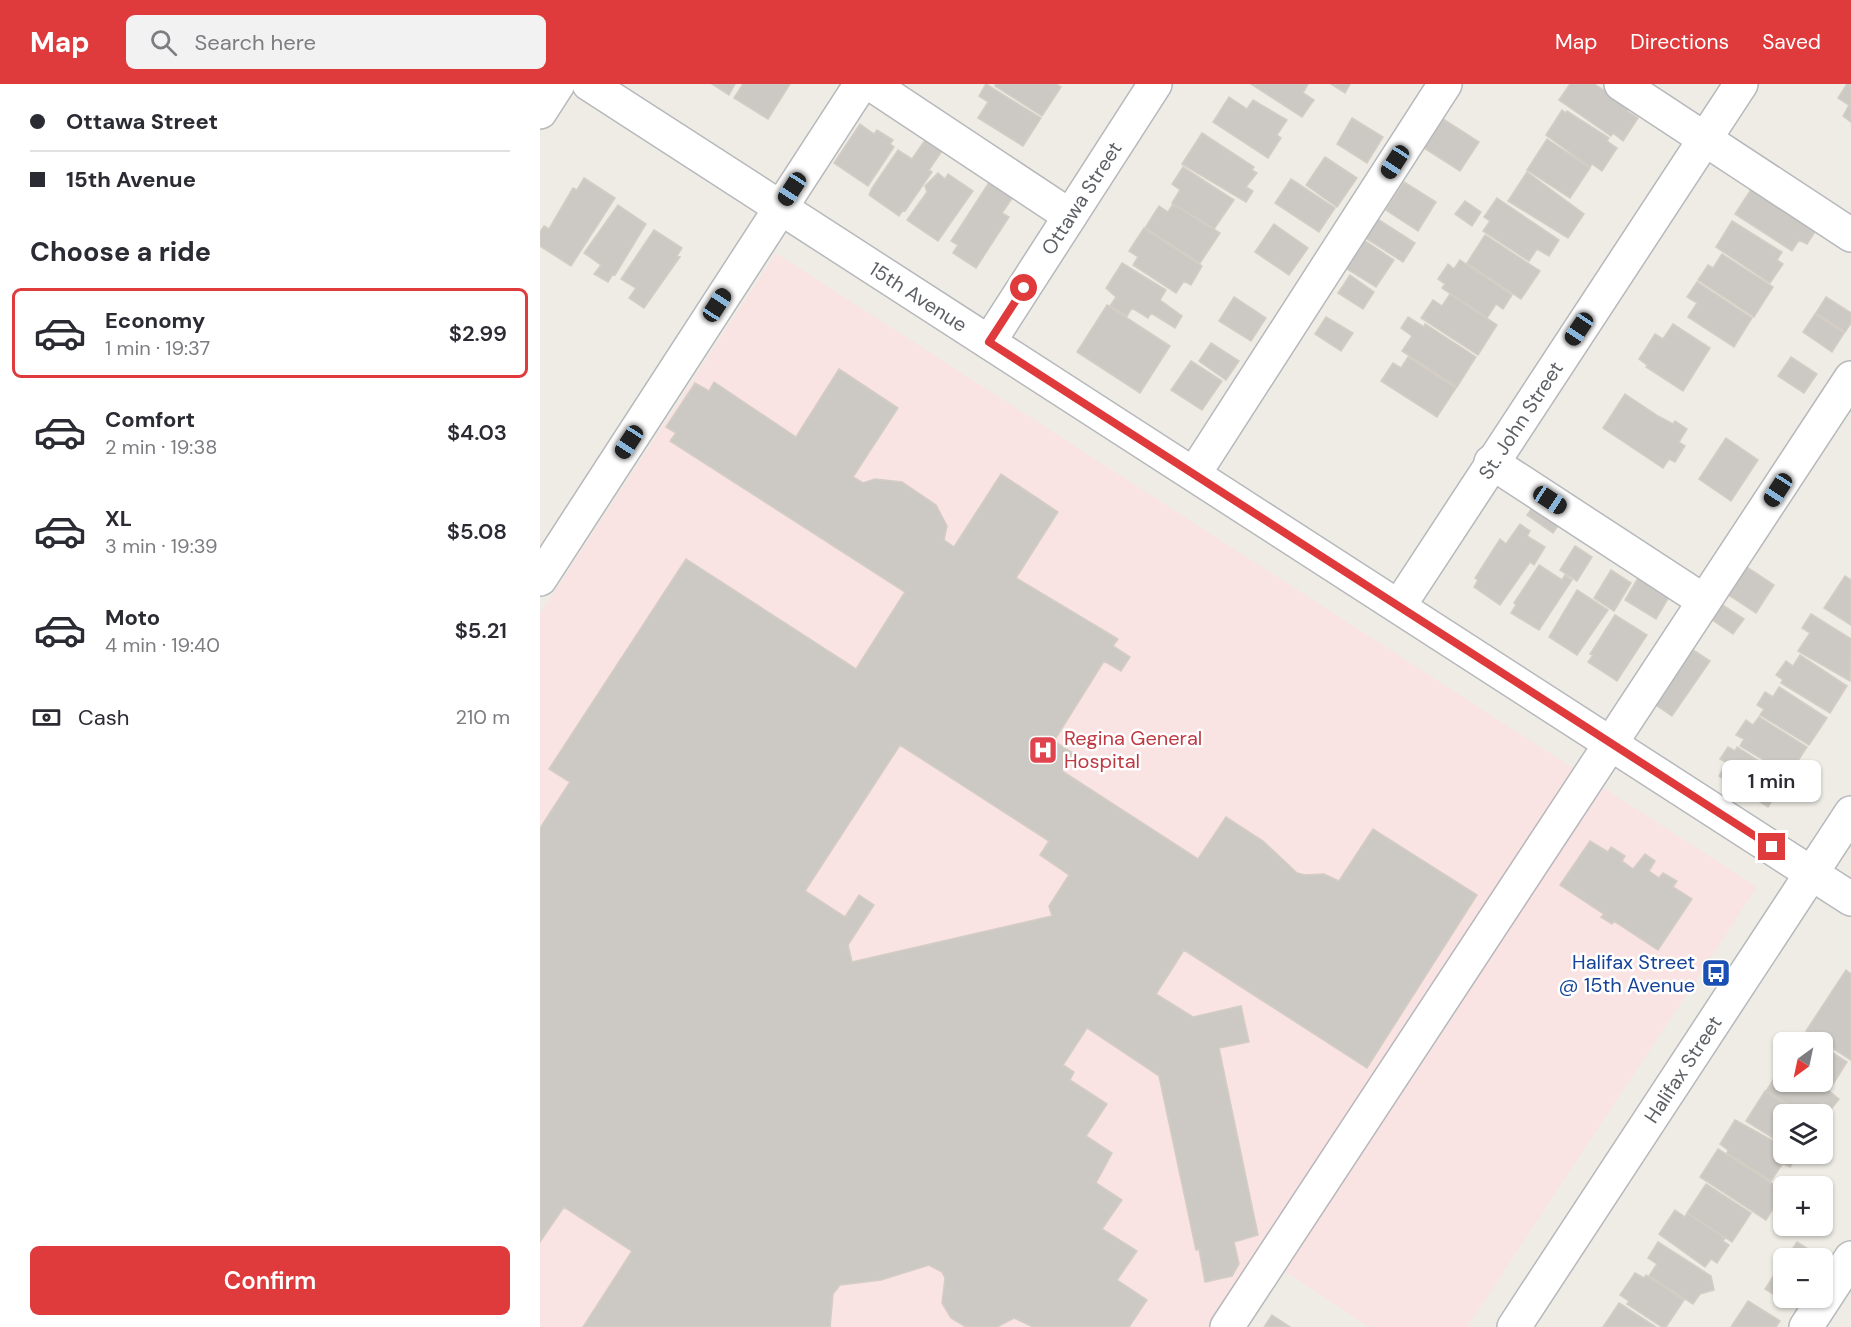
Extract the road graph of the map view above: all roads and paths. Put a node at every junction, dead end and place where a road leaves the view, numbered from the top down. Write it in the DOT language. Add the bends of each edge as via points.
graph roads {
  1 [pos="558,84"];
  2 [pos="590,84"];
  3 [pos="861,84"];
  4 [pos="871,84"];
  5 [pos="1155,84"];
  6 [pos="1445,84"];
  7 [pos="1621,84"];
  8 [pos="1741,84"];
  9 [pos="540,112"];
  10 [pos="1705,139"];
  11 [pos="781,207"];
  12 [pos="1070,216"];
  13 [pos="1851,235"];
  14 [pos="989,342"];
  15 [pos="1851,378"];
  16 [pos="1491,462"];
  17 [pos="1194,474"];
  18 [pos="540,579"];
  19 [pos="1704,601"];
  20 [pos="1399,606"];
  21 [pos="1611,743"];
  22 [pos="1851,813"];
  23 [pos="1812,873"];
  24 [pos="1851,899"];
  25 [pos="1851,1258"];
  26 [pos="1227,1327"];
  27 [pos="1514,1327"];
  28 [pos="1806,1327"];
  1 -- 9 [label="street"];
  2 -- 11 [label="street, 15th Avenue"];
  3 -- 11 [label="street"];
  4 -- 12 [label="street"];
  5 -- 12 [label="street, Ottawa Street"];
  6 -- 17 [label="street"];
  7 -- 10 [label="street"];
  8 -- 10 [label="street, St. John Street"];
  10 -- 13 [label="street"];
  10 -- 16 [label="street, St. John Street"];
  11 -- 14 [label="street, 15th Avenue"];
  11 -- 18 [label="street"];
  12 -- 14 [label="street, Ottawa Street"];
  14 -- 17 [label="street, 15th Avenue"];
  15 -- 19 [label="street"];
  16 -- 19 [label="street"];
  16 -- 20 [label="street, St. John Street"];
  17 -- 20 [label="street, 15th Avenue"];
  19 -- 21 [label="street"];
  20 -- 21 [label="street, 15th Avenue"];
  21 -- 23 [label="street, 15th Avenue"];
  21 -- 26 [label="street"];
  22 -- 23 [label="street, Halifax Street"];
  23 -- 24 [label="street, 15th Avenue"];
  23 -- 27 [label="street, Halifax Street"];
  25 -- 28 [label="street"];
}
